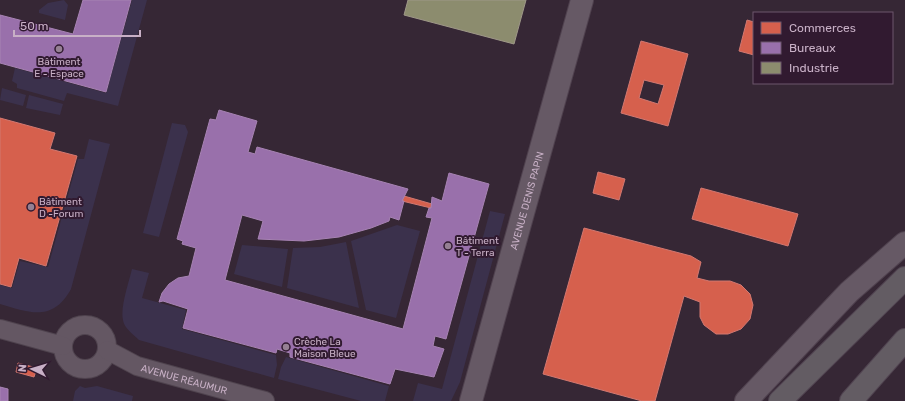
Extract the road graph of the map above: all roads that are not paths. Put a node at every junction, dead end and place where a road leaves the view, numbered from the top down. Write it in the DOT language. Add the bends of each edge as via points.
graph roads {
  1 [pos="582,0"];
  2 [pos="905,243"];
  3 [pos="905,278"];
  4 [pos="0,329"];
  5 [pos="905,340"];
  6 [pos="63,346"];
  7 [pos="107,350"];
  8 [pos="905,361"];
  9 [pos="877,374"];
  10 [pos="265,401"];
  11 [pos="471,401"];
  12 [pos="746,401"];
  13 [pos="780,401"];
  14 [pos="851,401"];
  1 -- 11 [label="main road, AVENUE DENIS PAPIN"];
  2 -- 12 [label="main road" via="849,292"];
  3 -- 13 [label="highway"];
  4 -- 6 [label="street"];
  5 -- 9 [label="highway"];
  6 -- 7 [label="street" via="63,352 70,363 82,369 101,363"];
  6 -- 7 [label="street" via="67,333 84,324 102,332 106,338"];
  7 -- 10 [label="street, AVENUE RÉAUMUR" via="137,366"];
  8 -- 9 [label="highway" via="892,373"];
  9 -- 14 [label="highway"];
}
